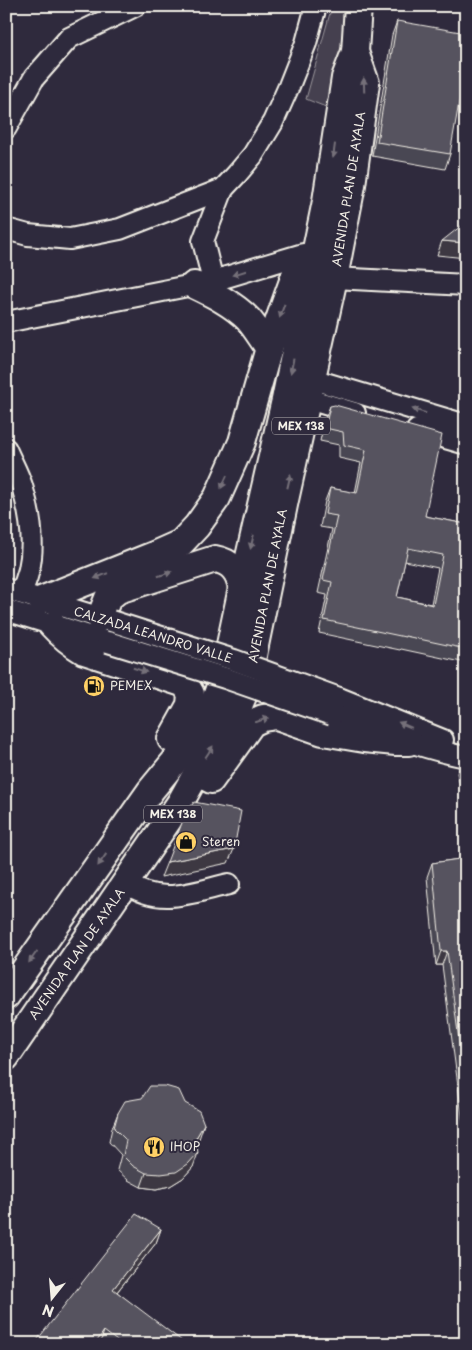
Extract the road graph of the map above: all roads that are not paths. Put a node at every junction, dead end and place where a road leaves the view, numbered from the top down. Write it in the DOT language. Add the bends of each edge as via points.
graph roads {
  1 [pos="135,6"];
  2 [pos="316,6"];
  3 [pos="358,6"];
  4 [pos="99,14"];
  5 [pos="355,52"];
  6 [pos="6,128"];
  7 [pos="223,189"];
  8 [pos="326,201"];
  9 [pos="6,229"];
  10 [pos="303,254"];
  11 [pos="334,278"];
  12 [pos="203,283"];
  13 [pos="466,284"];
  14 [pos="6,322"];
  15 [pos="269,348"];
  16 [pos="302,392"];
  17 [pos="371,417"];
  18 [pos="399,425"];
  19 [pos="466,425"];
  20 [pos="242,439"];
  21 [pos="466,444"];
  22 [pos="6,449"];
  23 [pos="263,495"];
  24 [pos="242,588"];
  25 [pos="22,594"];
  26 [pos="6,610"];
  27 [pos="106,620"];
  28 [pos="52,625"];
  29 [pos="335,706"];
  30 [pos="409,742"];
  31 [pos="466,750"];
  32 [pos="466,757"];
  33 [pos="151,790"];
  34 [pos="180,803"];
  35 [pos="126,883"];
  36 [pos="229,884"];
  37 [pos="6,996"];
  38 [pos="6,1056"];
  1 -- 4 [label="street"];
  2 -- 7 [label="street" via="306,43 273,122 253,155"];
  3 -- 5 [label="main road, AVENIDA PLAN DE AYALA / MEX 138"];
  4 -- 6 [label="street" via="69,38 34,78"];
  5 -- 8 [label="main road, AVENIDA PLAN DE AYALA / MEX 138, one-way" via="345,78"];
  11 -- 5 [label="main road, AVENIDA PLAN DE AYALA / MEX 138, one-way" via="352,186 366,83"];
  7 -- 9 [label="street" via="120,229 70,239 28,236"];
  7 -- 12 [label="street" via="203,241"];
  8 -- 10 [label="main road"];
  8 -- 16 [label="main road, AVENIDA PLAN DE AYALA / MEX 138, one-way"];
  10 -- 12 [label="street, one-way"];
  10 -- 15 [label="main road, one-way"];
  11 -- 13 [label="street"];
  11 -- 16 [label="main road, AVENIDA PLAN DE AYALA / MEX 138"];
  12 -- 14 [label="street"];
  12 -- 15 [label="main road" via="248,320"];
  15 -- 20 [label="main road"];
  16 -- 17 [label="street"];
  19 -- 16 [label="street, one-way"];
  16 -- 20 [label="main road"];
  16 -- 23 [label="main road, AVENIDA PLAN DE AYALA / MEX 138"];
  34 -- 16 [label="main road, AVENIDA PLAN DE AYALA / MEX 138, one-way" via="238,708 246,689 283,509"];
  18 -- 21 [label="street"];
  20 -- 23 [label="main road"];
  20 -- 25 [label="main road, one-way" via="217,498 181,543 154,555"];
  22 -- 25 [label="street" via="22,484 30,523 31,552"];
  23 -- 24 [label="main road, AVENIDA PLAN DE AYALA / MEX 138, one-way"];
  27 -- 24 [label="main road, one-way" via="108,598 118,590 215,559 238,572"];
  24 -- 33 [label="main road, AVENIDA PLAN DE AYALA / MEX 138" via="224,678 215,700 184,750"];
  25 -- 27 [label="street, CALZADA LEANDRO VALLE"];
  26 -- 28 [label="street, CALZADA LEANDRO VALLE"];
  27 -- 29 [label="street, CALZADA LEANDRO VALLE, bridge" via="234,660"];
  28 -- 29 [label="street, CALZADA LEANDRO VALLE, bridge" via="226,678"];
  28 -- 33 [label="main road, one-way" via="84,651 185,684 191,694 190,705 160,757"];
  29 -- 30 [label="street, CALZADA LEANDRO VALLE"];
  31 -- 29 [label="street, CALZADA LEANDRO VALLE, one-way" via="381,714"];
  30 -- 32 [label="street, CALZADA LEANDRO VALLE"];
  34 -- 30 [label="main road, one-way" via="211,780 252,723 263,718 277,716 323,732 364,739"];
  33 -- 35 [label="main road" via="138,835 124,861 123,878"];
  33 -- 37 [label="main road, AVENIDA PLAN DE AYALA / MEX 138, one-way"];
  34 -- 35 [label="main road, AVENIDA PLAN DE AYALA / MEX 138"];
  35 -- 36 [label="street" via="137,891 162,896"];
  35 -- 38 [label="main road, AVENIDA PLAN DE AYALA / MEX 138"];
}
